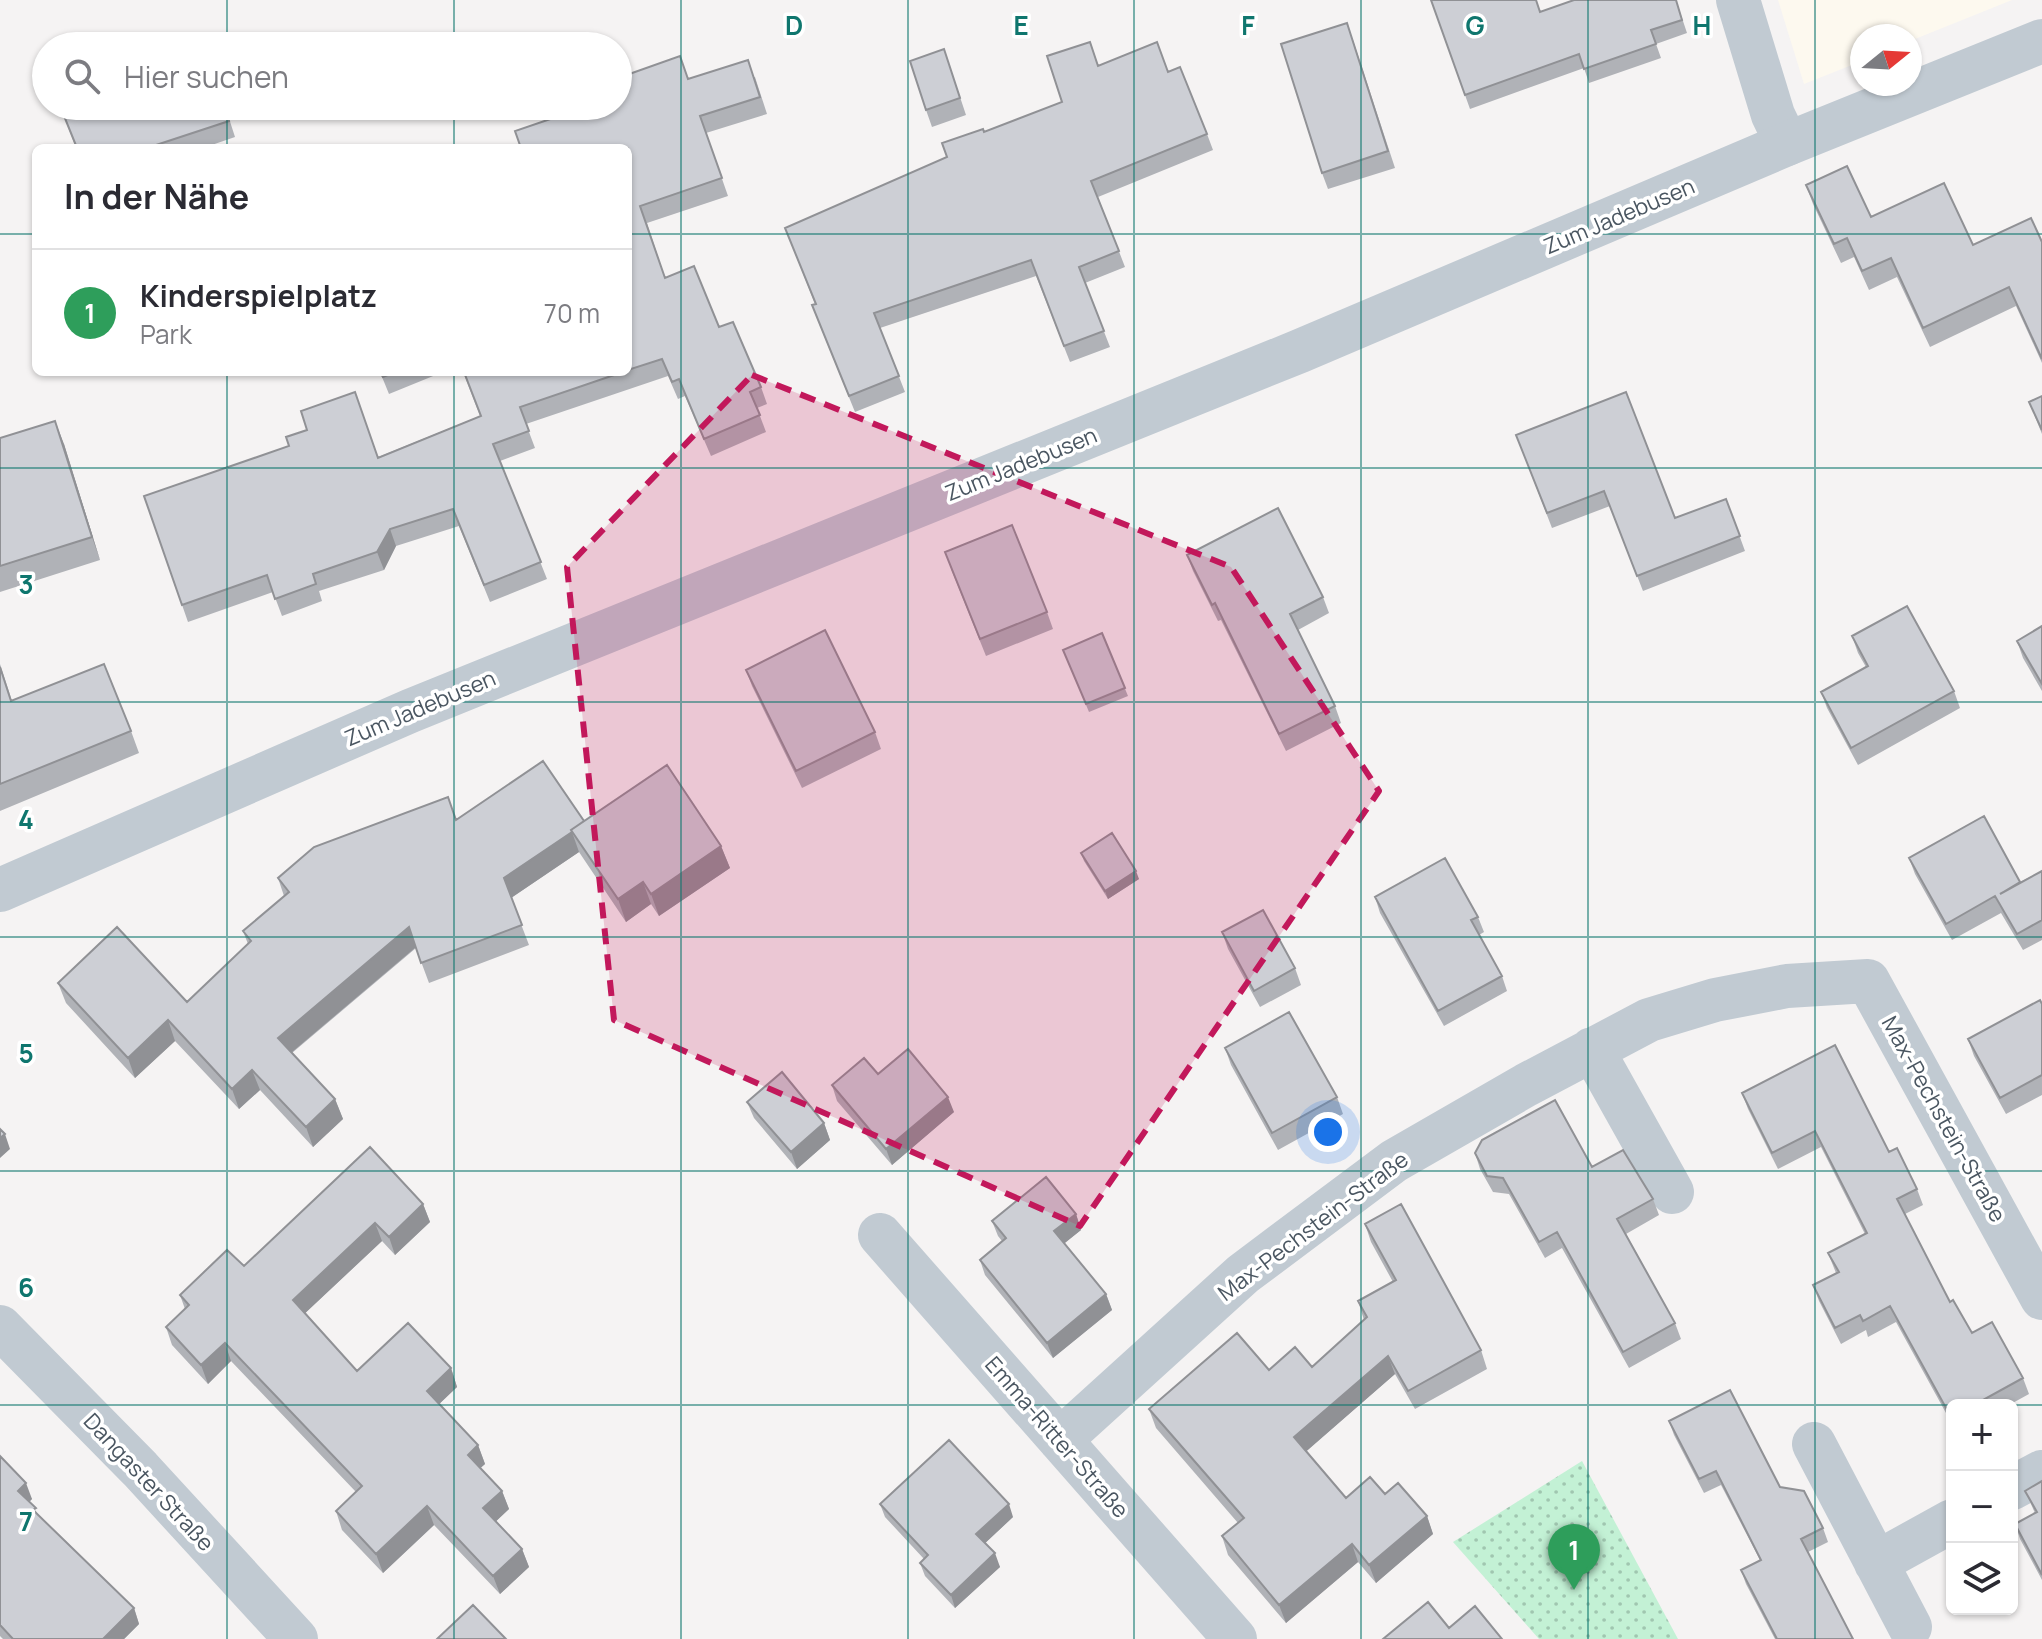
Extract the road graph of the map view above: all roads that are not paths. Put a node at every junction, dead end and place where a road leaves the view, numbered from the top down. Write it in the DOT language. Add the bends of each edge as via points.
graph roads {
  1 [pos="1738,0"];
  2 [pos="2042,41"];
  3 [pos="1787,144"];
  4 [pos="0,890"];
  5 [pos="1592,1049"];
  6 [pos="1672,1192"];
  7 [pos="880,1235"];
  8 [pos="2042,1298"];
  9 [pos="0,1327"];
  10 [pos="1060,1440"];
  11 [pos="1814,1444"];
  12 [pos="2042,1472"];
  13 [pos="2018,1485"];
  14 [pos="1946,1524"];
  15 [pos="1876,1563"];
  16 [pos="1910,1627"];
  17 [pos="296,1639"];
  18 [pos="1235,1639"];
  1 -- 3 [label="street"];
  2 -- 3 [label="street, Zum Jadebusen"];
  3 -- 4 [label="street, Zum Jadebusen" via="1300,351 410,711"];
  5 -- 6 [label="street"];
  5 -- 8 [label="street, Max-Pechstein-Straße" via="1649,1020 1715,1000 1787,986 1868,981"];
  5 -- 10 [label="street, Max-Pechstein-Straße" via="1394,1161 1243,1274"];
  7 -- 10 [label="street, Emma-Ritter-Straße"];
  9 -- 17 [label="street, Dangaster Straße"];
  10 -- 18 [label="street, Emma-Ritter-Straße"];
  11 -- 15 [label="street"];
  12 -- 13 [label="street"];
  14 -- 15 [label="street"];
  15 -- 16 [label="street"];
}
